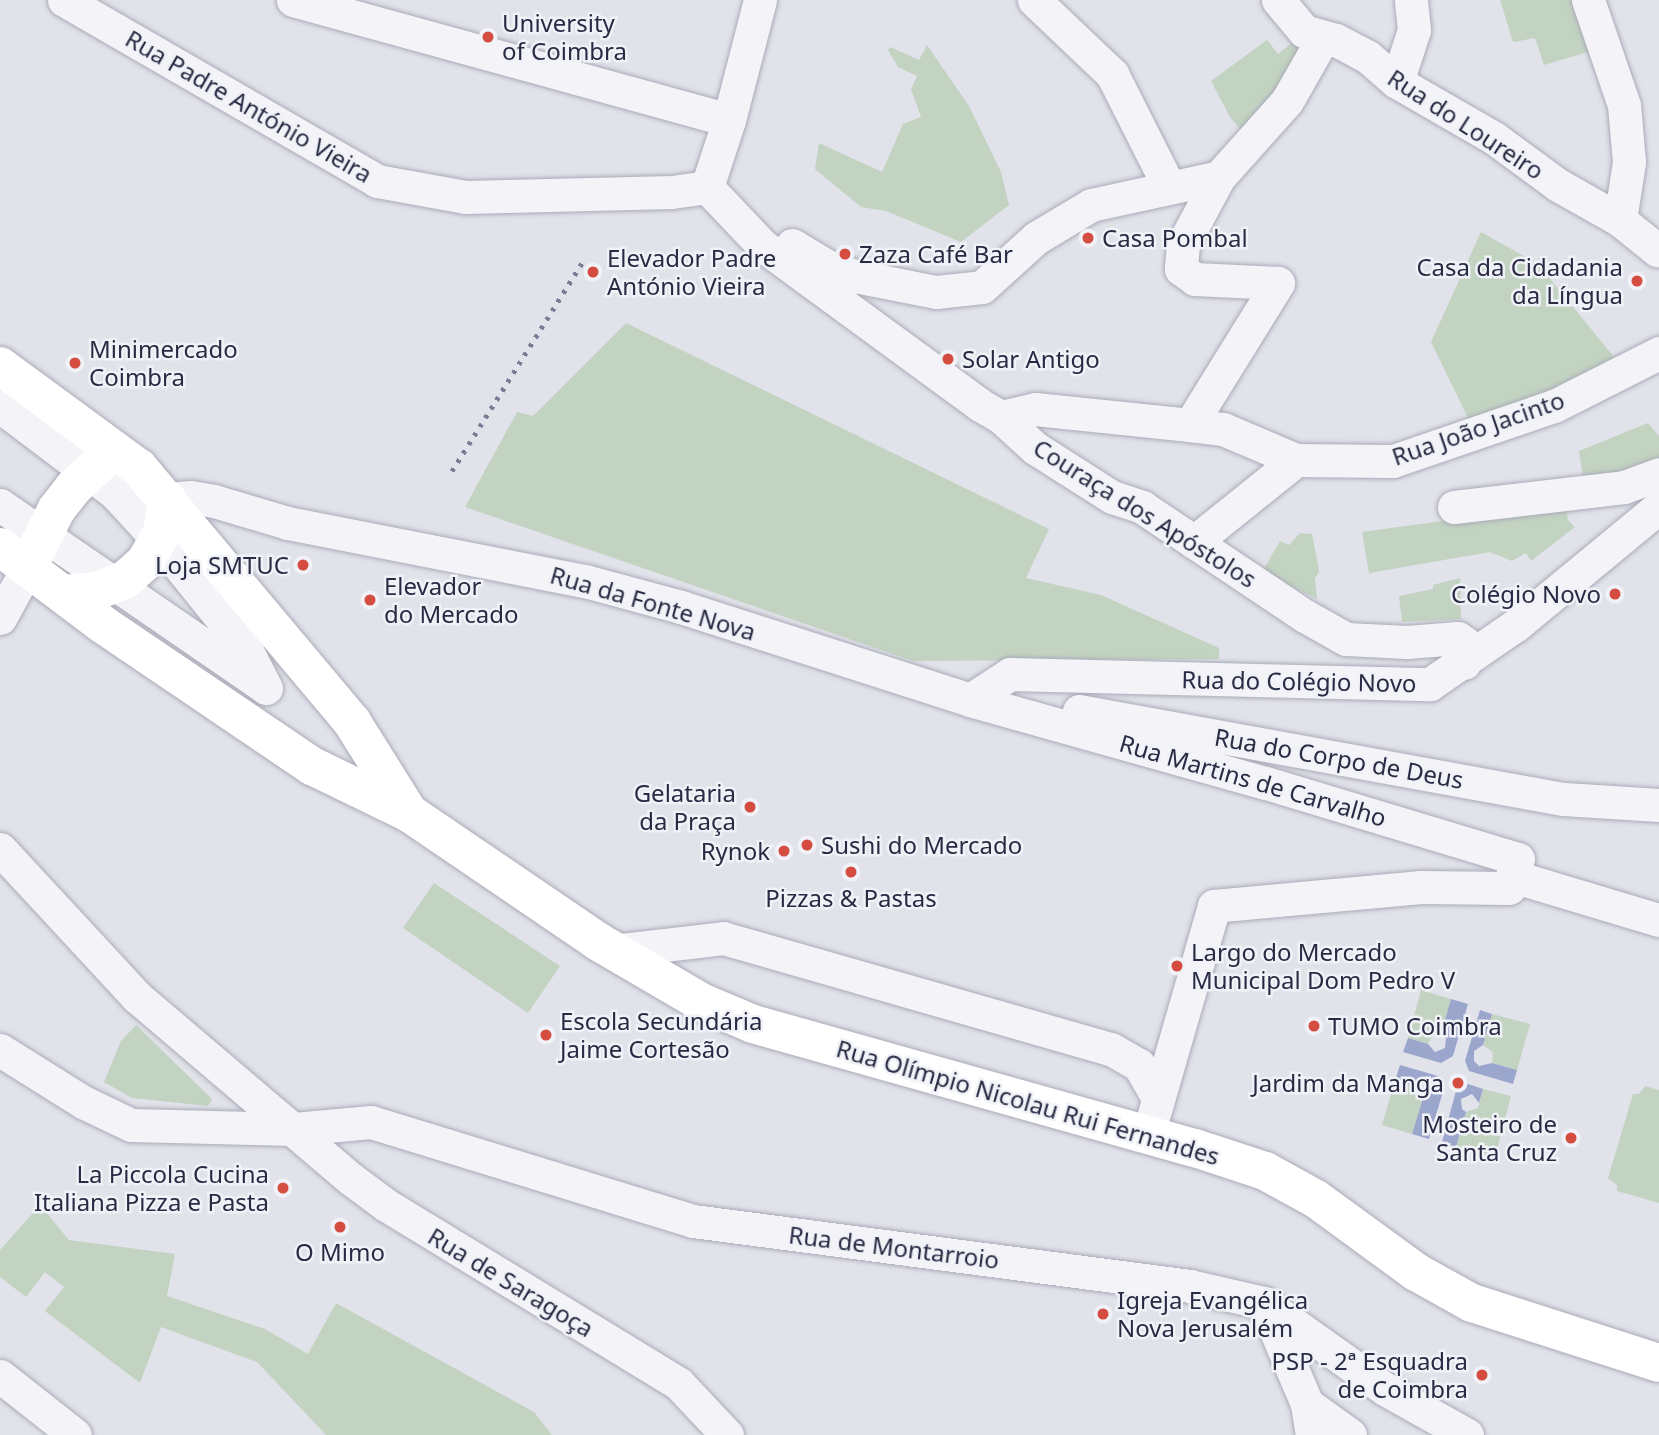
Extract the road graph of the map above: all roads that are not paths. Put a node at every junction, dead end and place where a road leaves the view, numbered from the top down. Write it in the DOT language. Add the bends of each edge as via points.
graph roads {
  1 [pos="64,0"];
  2 [pos="293,0"];
  3 [pos="760,0"];
  4 [pos="1278,0"];
  5 [pos="1411,0"];
  6 [pos="1588,0"];
  7 [pos="1045,4"];
  8 [pos="1323,38"];
  9 [pos="1397,82"];
  10 [pos="729,120"];
  11 [pos="1219,177"];
  12 [pos="706,187"];
  13 [pos="1169,187"];
  14 [pos="1620,220"];
  15 [pos="763,246"];
  16 [pos="1657,250"];
  17 [pos="1659,353"];
  18 [pos="0,366"];
  19 [pos="0,406"];
  20 [pos="1001,417"];
  21 [pos="1190,425"];
  22 [pos="1296,460"];
  23 [pos="102,461"];
  24 [pos="1659,474"];
  25 [pos="167,499"];
  26 [pos="0,505"];
  27 [pos="1454,507"];
  28 [pos="1659,507"];
  29 [pos="159,541"];
  30 [pos="1194,542"];
  31 [pos="23,549"];
  32 [pos="115,584"];
  33 [pos="63,594"];
  34 [pos="0,618"];
  35 [pos="1464,663"];
  36 [pos="970,700"];
  37 [pos="1020,713"];
  38 [pos="1659,805"];
  39 [pos="409,813"];
  40 [pos="0,849"];
  41 [pos="1511,882"];
  42 [pos="1659,920"];
  43 [pos="613,951"];
  44 [pos="0,1051"];
  45 [pos="1158,1098"];
  46 [pos="294,1129"];
  47 [pos="1148,1135"];
  48 [pos="1264,1303"];
  49 [pos="1659,1363"];
  50 [pos="0,1376"];
  51 [pos="1310,1420"];
  52 [pos="75,1435"];
  53 [pos="727,1435"];
  54 [pos="1350,1435"];
  55 [pos="1467,1435"];
  1 -- 12 [label="street, Rua Padre António Vieira" via="376,181 466,197 672,192"];
  2 -- 10 [label="street"];
  3 -- 10 [label="street"];
  4 -- 8 [label="street, Rua do Loureiro" via="1304,32"];
  5 -- 9 [label="street" via="1415,30"];
  6 -- 14 [label="street" via="1624,105 1629,162"];
  7 -- 13 [label="street" via="1112,74"];
  8 -- 9 [label="street, Rua do Loureiro" via="1368,57"];
  8 -- 11 [label="street" via="1287,101"];
  9 -- 14 [label="street, Rua do Loureiro"];
  10 -- 12 [label="street"];
  11 -- 13 [label="street"];
  11 -- 21 [label="street" via="1183,244 1181,269 1195,279 1278,282"];
  12 -- 15 [label="street, Couraça dos Apóstolos"];
  13 -- 15 [label="street" via="1091,205 1036,238 982,287 936,292 855,276 827,266 788,242"];
  14 -- 16 [label="street, Rua do Loureiro"];
  15 -- 20 [label="street, Couraça dos Apóstolos"];
  17 -- 22 [label="street, Rua João Jacinto" via="1554,406 1393,461"];
  18 -- 23 [label="main road, Rua Olímpio Nicolau Rui Fernandes"];
  19 -- 23 [label="street"];
  20 -- 21 [label="street, Rua João Jacinto" via="1035,409"];
  20 -- 30 [label="street, Couraça dos Apóstolos" via="1035,448 1112,497 1142,506"];
  21 -- 22 [label="street, Rua João Jacinto" via="1223,429"];
  22 -- 30 [label="street"];
  23 -- 25 [label="main road, Rua Olímpio Nicolau Rui Fernandes" via="139,468"];
  23 -- 29 [label="street" via="115,493"];
  23 -- 31 [label="main road"];
  24 -- 27 [label="street" via="1624,487"];
  25 -- 29 [label="main road"];
  25 -- 36 [label="street, Rua da Fonte Nova" via="214,501 288,523 585,580"];
  25 -- 39 [label="main road, Rua Olímpio Nicolau Rui Fernandes" via="352,722"];
  26 -- 31 [label="street"];
  28 -- 35 [label="street, Rua do Colégio Novo"];
  29 -- 32 [label="main road" via="145,562"];
  29 -- 32 [label="street" via="246,649 266,688"];
  30 -- 35 [label="street, Couraça dos Apóstolos" via="1346,639 1407,642 1458,638 1468,652"];
  31 -- 32 [label="street"];
  31 -- 33 [label="main road, Rua Olímpio Nicolau Rui Fernandes"];
  31 -- 34 [label="street"];
  32 -- 33 [label="main road"];
  33 -- 39 [label="main road, Rua Olímpio Nicolau Rui Fernandes" via="312,766"];
  35 -- 36 [label="street, Rua do Colégio Novo" via="1430,684 1010,674"];
  36 -- 37 [label="street, Rua Martins de Carvalho"];
  37 -- 38 [label="street, Rua do Corpo de Deus" via="1085,711 1564,799"];
  37 -- 41 [label="street, Rua Martins de Carvalho" via="1518,859"];
  39 -- 43 [label="main road, Rua Olímpio Nicolau Rui Fernandes"];
  40 -- 46 [label="street, Rua de Saragoça" via="137,997"];
  41 -- 42 [label="street"];
  41 -- 45 [label="street" via="1214,906"];
  43 -- 45 [label="street" via="723,938 1111,1049 1139,1065"];
  43 -- 47 [label="main road, Rua Olímpio Nicolau Rui Fernandes" via="701,1002 753,1024"];
  44 -- 46 [label="street, Rua de Montarroio" via="83,1102 131,1125"];
  45 -- 47 [label="street"];
  46 -- 48 [label="street, Rua de Montarroio" via="371,1122 693,1221 1191,1286"];
  46 -- 53 [label="street, Rua de Saragoça" via="386,1205 679,1384"];
  47 -- 49 [label="main road, Rua Olímpio Nicolau Rui Fernandes" via="1265,1171 1316,1199 1416,1272 1488,1311"];
  48 -- 51 [label="street"];
  48 -- 55 [label="street, Rua de Montarroio" via="1385,1390"];
  50 -- 52 [label="street"];
  51 -- 54 [label="street"];
}
